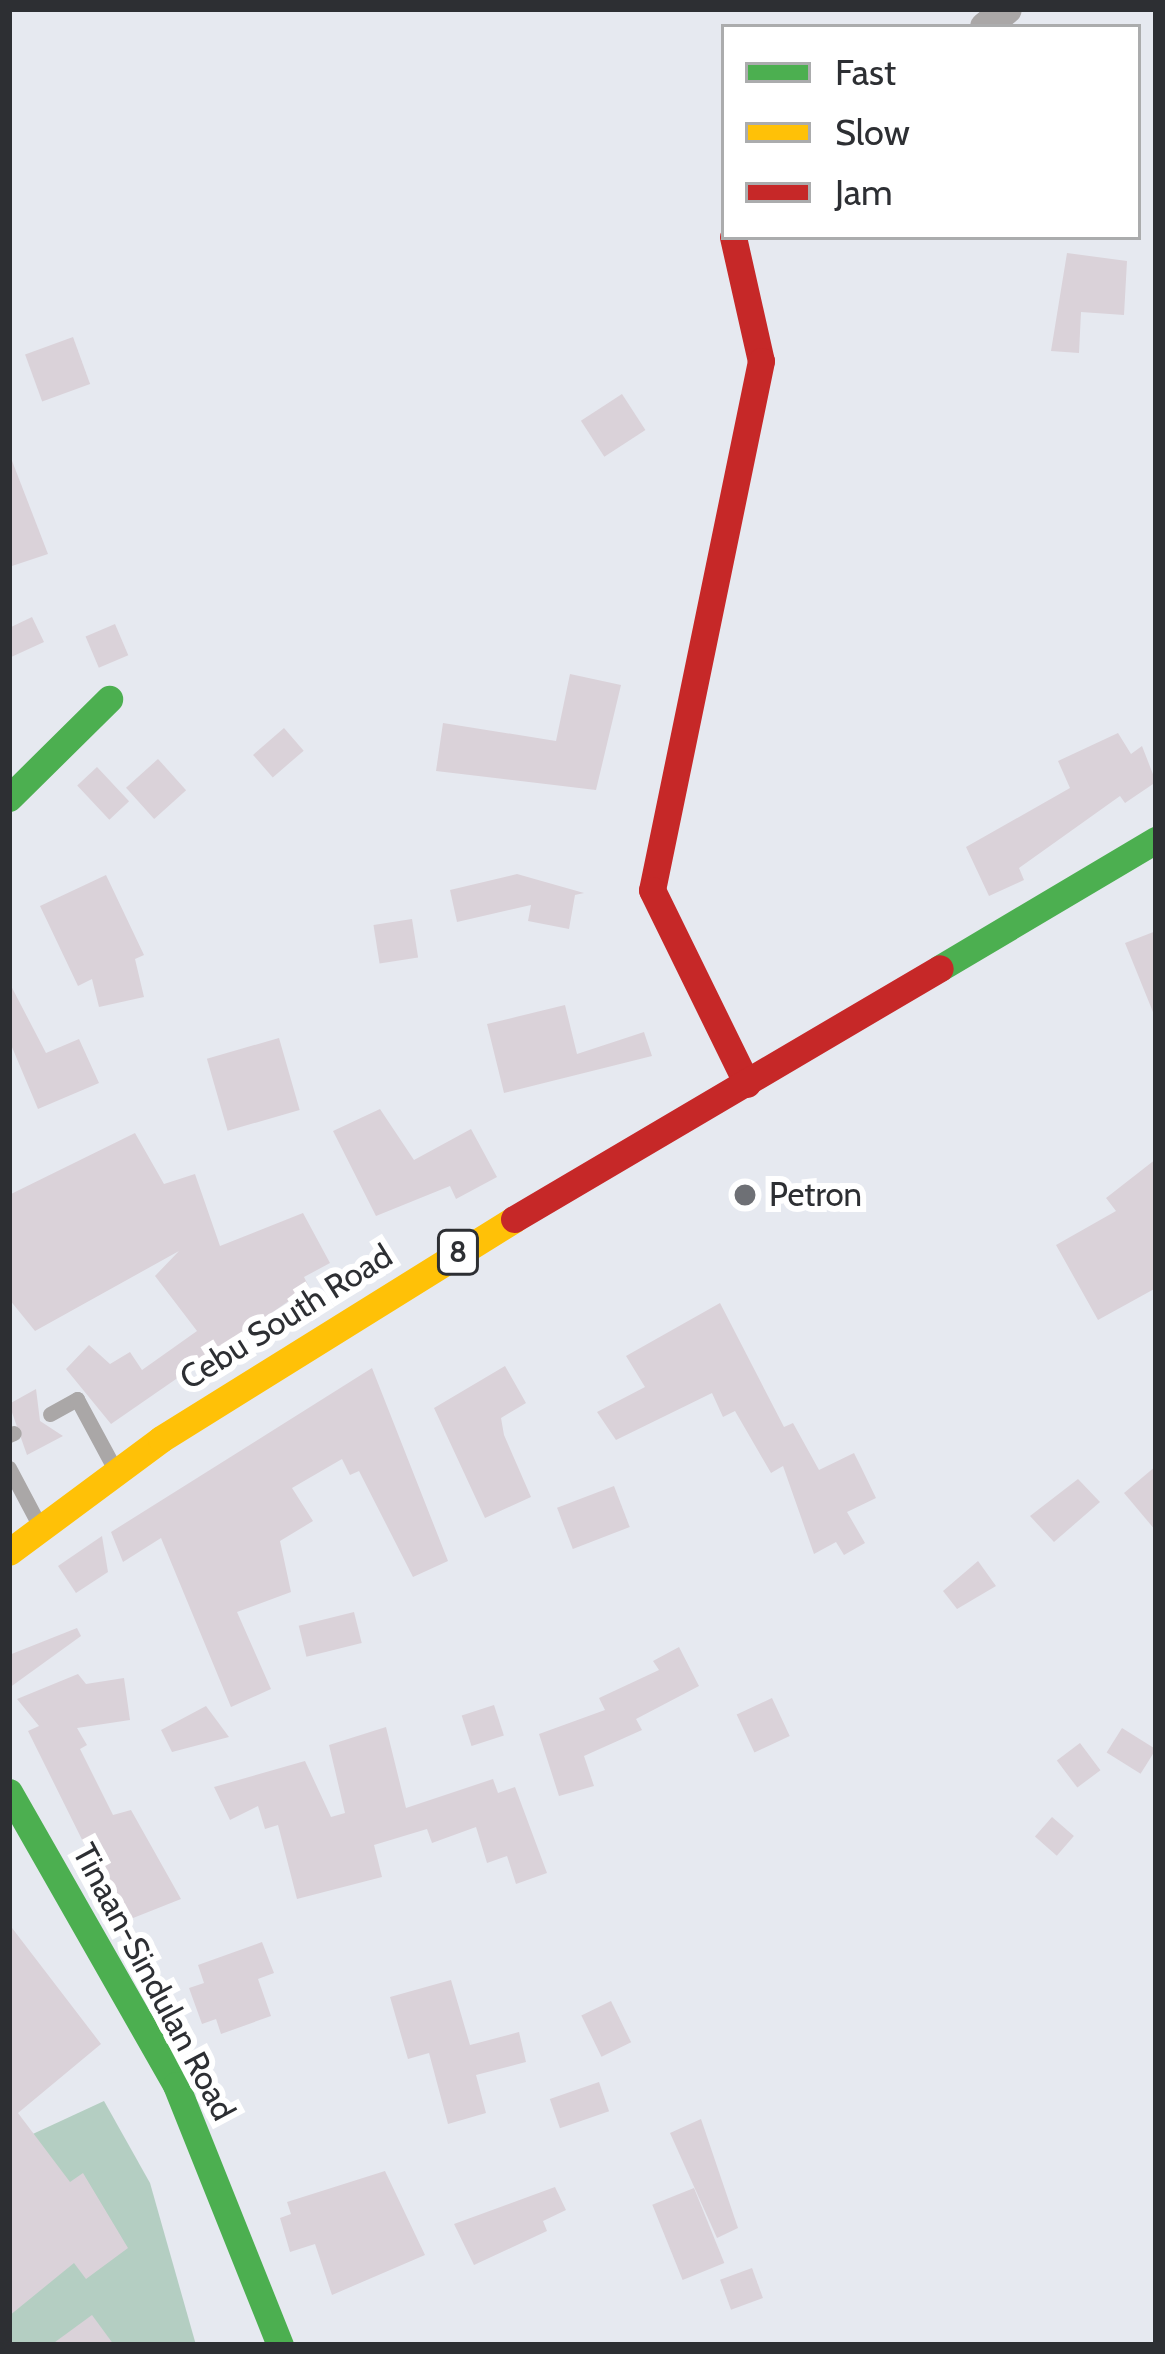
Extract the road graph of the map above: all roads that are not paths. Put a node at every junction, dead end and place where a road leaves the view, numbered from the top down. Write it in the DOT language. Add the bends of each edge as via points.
graph roads {
  1 [pos="734,240"];
  2 [pos="109,699"];
  3 [pos="9,797"];
  4 [pos="1156,840"];
  5 [pos="1156,874"];
  6 [pos="925,982"];
  7 [pos="747,1084"];
  8 [pos="50,1414"];
  9 [pos="9,1468"];
  10 [pos="116,1472"];
  11 [pos="41,1528"];
  12 [pos="9,1552"];
  13 [pos="9,1792"];
  14 [pos="280,2345"];
  1 -- 7 [label="main road" via="761,361 652,890"];
  2 -- 3 [label="main road"];
  4 -- 6 [label="main road, Cebu South Road / 8"];
  5 -- 6 [label="main road, Cebu South Road / 8"];
  6 -- 7 [label="main road, Cebu South Road / 8"];
  7 -- 10 [label="main road, Cebu South Road / 8" via="422,1273"];
  8 -- 10 [label="lane" via="77,1400"];
  9 -- 11 [label="lane"];
  10 -- 11 [label="main road, Cebu South Road / 8"];
  11 -- 12 [label="main road, Cebu South Road / 8"];
  13 -- 14 [label="main road, Tinaan-Sindulan Road" via="176,2085"];
}
